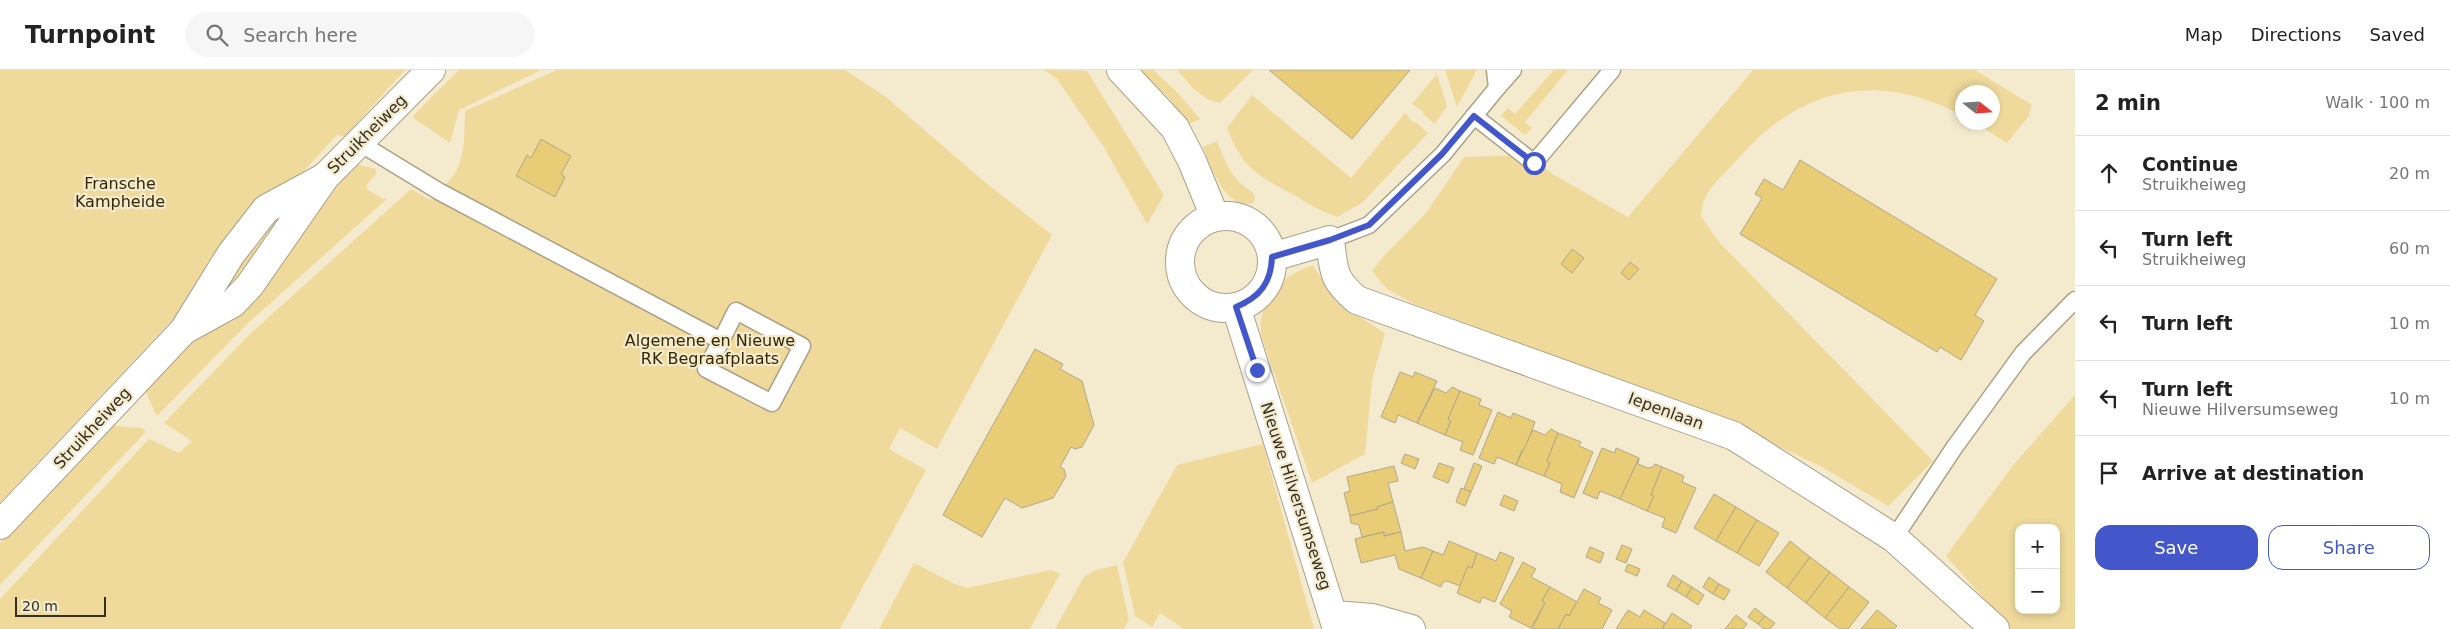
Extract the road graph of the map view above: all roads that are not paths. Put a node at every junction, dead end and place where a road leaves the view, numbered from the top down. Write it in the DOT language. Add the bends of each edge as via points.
graph roads {
  1 [pos="431,70"];
  2 [pos="1121,70"];
  3 [pos="1495,70"];
  4 [pos="1512,70"];
  5 [pos="1612,70"];
  6 [pos="1498,88"];
  7 [pos="1474,116"];
  8 [pos="358,142"];
  9 [pos="1215,217"];
  10 [pos="1330,240"];
  11 [pos="1272,257"];
  12 [pos="2075,300"];
  13 [pos="1236,307"];
  14 [pos="721,341"];
  15 [pos="0,525"];
  16 [pos="1894,538"];
  17 [pos="1336,622"];
  18 [pos="1410,629"];
  19 [pos="1995,629"];
  1 -- 8 [label="street, Struikheiweg"];
  2 -- 9 [label="street" via="1175,128"];
  3 -- 6 [label="lane"];
  4 -- 6 [label="lane"];
  5 -- 7 [label="lane" via="1534,163"];
  6 -- 7 [label="lane"];
  7 -- 10 [label="lane" via="1442,154 1369,225"];
  8 -- 14 [label="lane" via="440,192"];
  8 -- 15 [label="street, Struikheiweg" via="325,177 250,285 233,303 184,330"];
  9 -- 11 [label="street" via="1231,215 1253,225 1268,242"];
  9 -- 13 [label="street" via="1204,220 1188,235 1180,256 1182,277 1188,288 1204,302 1225,308"];
  10 -- 11 [label="street"];
  10 -- 16 [label="street, Iepenlaan" via="1334,272 1341,286 1357,300 1734,436"];
  11 -- 13 [label="street" via="1267,283 1259,294"];
  12 -- 16 [label="lane" via="2023,353"];
  13 -- 17 [label="street, Nieuwe Hilversumseweg"];
  14 -- 14 [label="lane" via="706,369 772,403 802,346 736,311"];
  16 -- 19 [label="street, Iepenlaan"];
  17 -- 18 [label="street" via="1372,618"];
}
